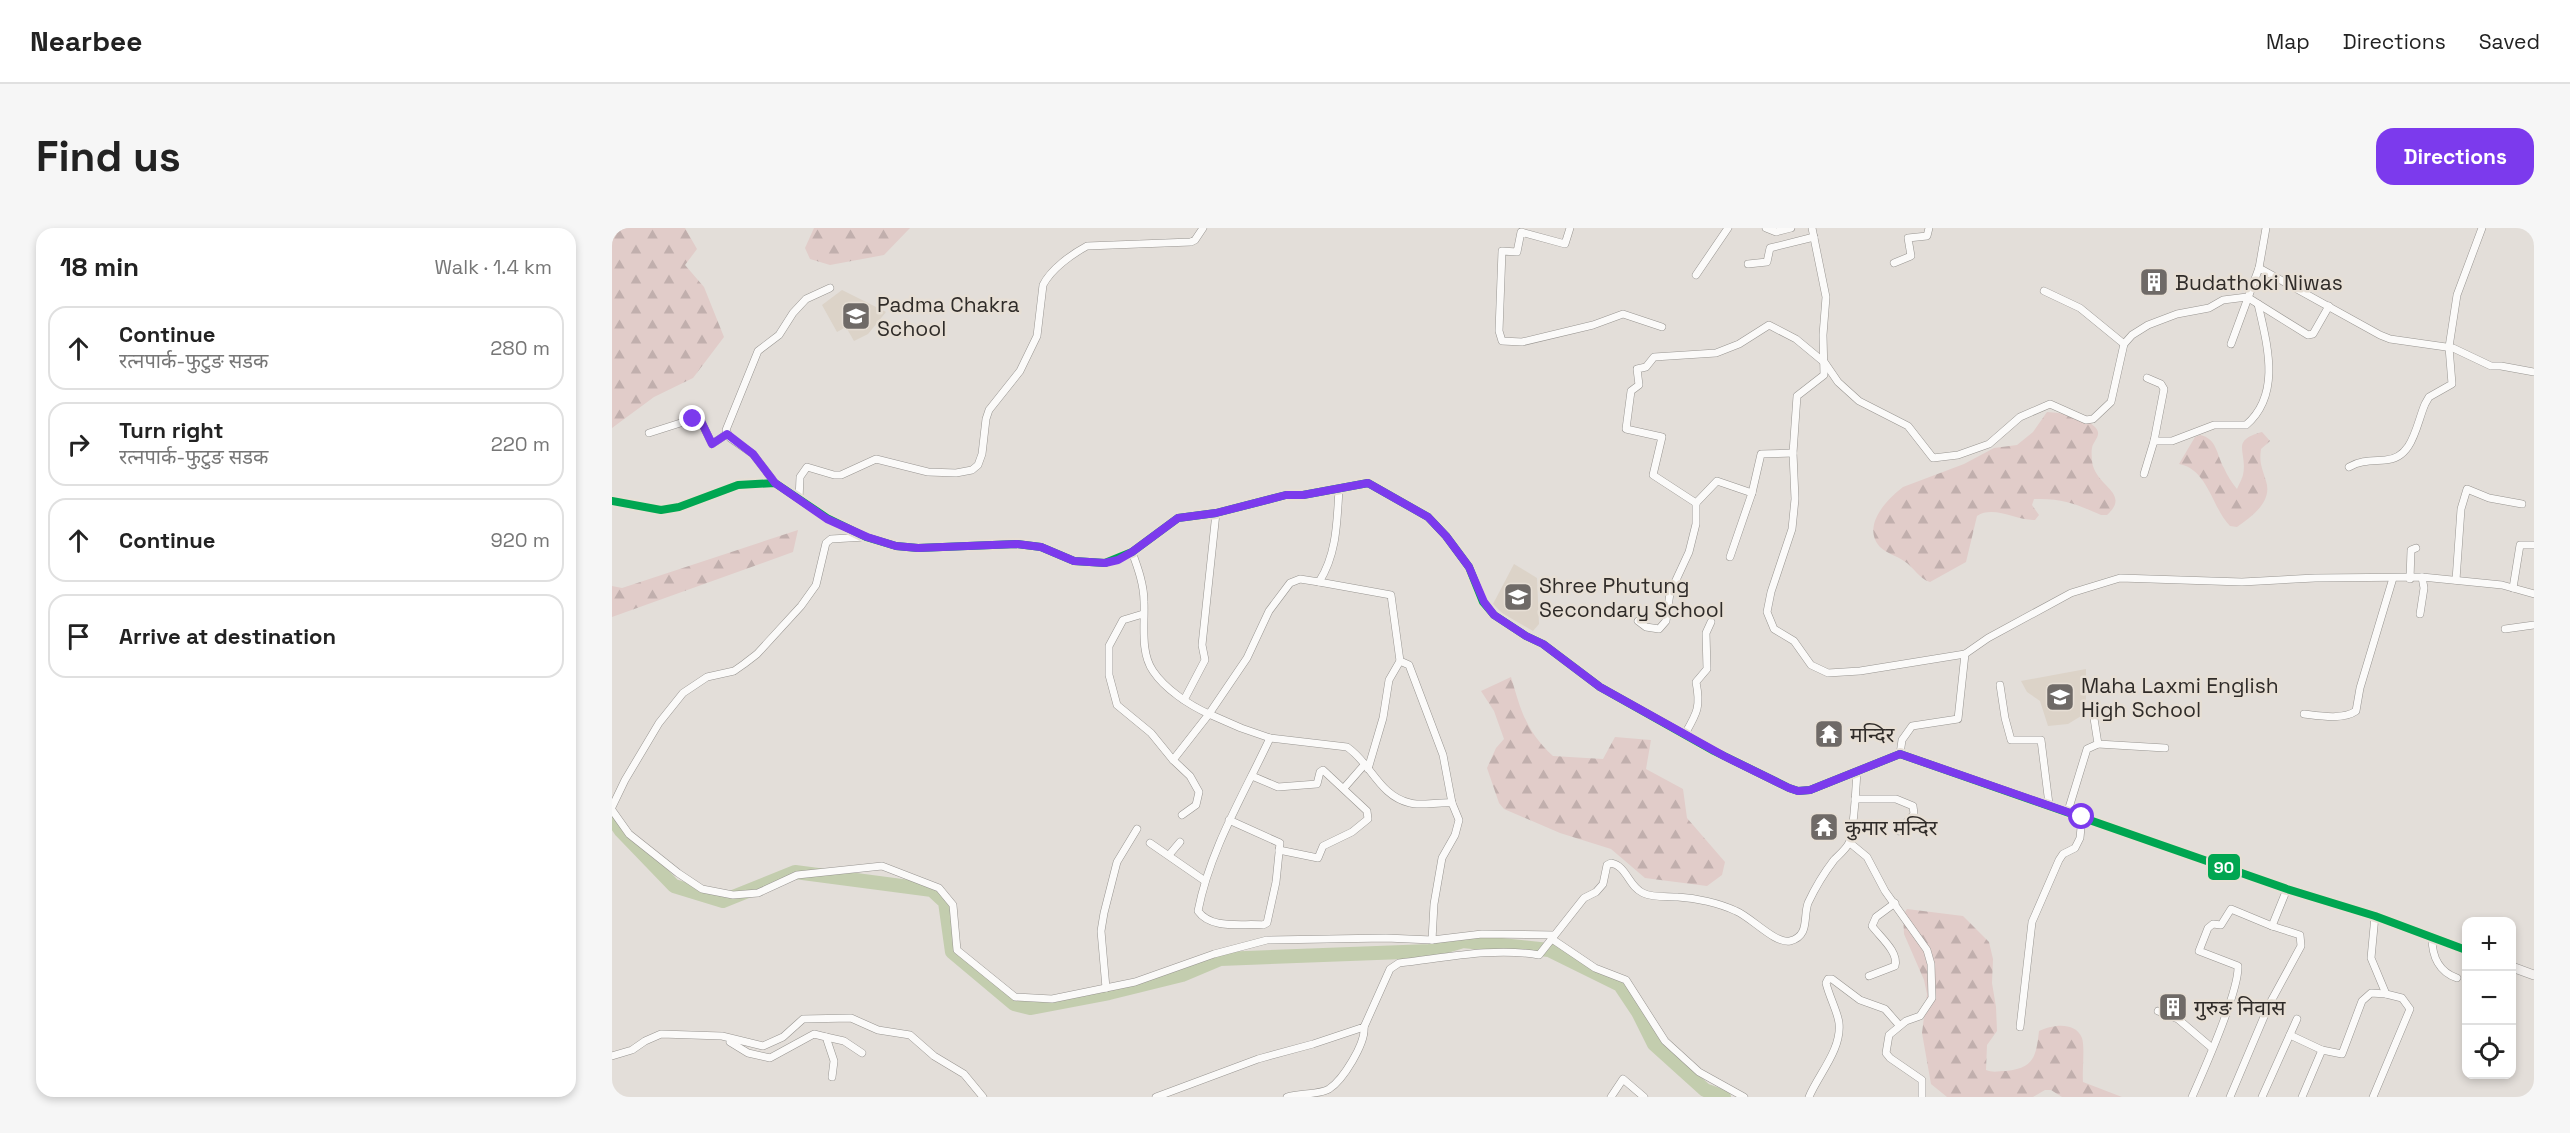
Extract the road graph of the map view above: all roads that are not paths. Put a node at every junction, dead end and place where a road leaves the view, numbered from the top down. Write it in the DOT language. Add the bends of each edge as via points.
graph roads {
  1 [pos="1203,228"];
  2 [pos="1570,228"];
  3 [pos="1728,228"];
  4 [pos="1766,228"];
  5 [pos="1791,228"];
  6 [pos="1812,228"];
  7 [pos="1929,228"];
  8 [pos="2266,228"];
  9 [pos="2482,228"];
  10 [pos="1521,230"];
  11 [pos="1814,237"];
  12 [pos="1893,263"];
  13 [pos="1748,264"];
  14 [pos="2259,268"];
  15 [pos="1696,275"];
  16 [pos="830,288"];
  17 [pos="2044,291"];
  18 [pos="2247,297"];
  19 [pos="2258,304"];
  20 [pos="2329,306"];
  21 [pos="1662,327"];
  22 [pos="2124,344"];
  23 [pos="2231,344"];
  24 [pos="2449,347"];
  25 [pos="1825,363"];
  26 [pos="2534,372"];
  27 [pos="2147,378"];
  28 [pos="649,434"];
  29 [pos="727,434"];
  30 [pos="2154,441"];
  31 [pos="1793,453"];
  32 [pos="2349,467"];
  33 [pos="2144,474"];
  34 [pos="775,483"];
  35 [pos="1339,489"];
  36 [pos="1752,493"];
  37 [pos="799,500"];
  38 [pos="612,501"];
  39 [pos="1696,503"];
  40 [pos="2522,504"];
  41 [pos="1216,513"];
  42 [pos="867,537"];
  43 [pos="2534,545"];
  44 [pos="2416,548"];
  45 [pos="1132,552"];
  46 [pos="1730,557"];
  47 [pos="2422,577"];
  48 [pos="2393,578"];
  49 [pos="2410,579"];
  50 [pos="2456,580"];
  51 [pos="1319,582"];
  52 [pos="2513,588"];
  53 [pos="2534,594"];
  54 [pos="1143,614"];
  55 [pos="2420,614"];
  56 [pos="1638,621"];
  57 [pos="1711,622"];
  58 [pos="2534,625"];
  59 [pos="2505,629"];
  60 [pos="1965,654"];
  61 [pos="1400,661"];
  62 [pos="2000,686"];
  63 [pos="1184,700"];
  64 [pos="2093,712"];
  65 [pos="1209,714"];
  66 [pos="2304,714"];
  67 [pos="1685,735"];
  68 [pos="1270,738"];
  69 [pos="2098,744"];
  70 [pos="2165,748"];
  71 [pos="1900,754"];
  72 [pos="1173,760"];
  73 [pos="1367,766"];
  74 [pos="1857,771"];
  75 [pos="1252,776"];
  76 [pos="1344,788"];
  77 [pos="1855,799"];
  78 [pos="1452,803"];
  79 [pos="2049,804"];
  80 [pos="612,809"];
  81 [pos="2068,811"];
  82 [pos="1182,815"];
  83 [pos="2082,817"];
  84 [pos="1229,820"];
  85 [pos="1137,829"];
  86 [pos="1899,831"];
  87 [pos="1180,842"];
  88 [pos="1150,843"];
  89 [pos="1850,843"];
  90 [pos="1279,850"];
  91 [pos="1169,855"];
  92 [pos="1205,881"];
  93 [pos="2287,889"];
  94 [pos="1895,903"];
  95 [pos="2375,916"];
  96 [pos="2272,926"];
  97 [pos="1553,937"];
  98 [pos="2432,938"];
  99 [pos="1432,940"];
  100 [pos="2462,949"];
  101 [pos="2516,969"];
  102 [pos="2534,975"];
  103 [pos="1869,976"];
  104 [pos="2457,978"];
  105 [pos="1106,988"];
  106 [pos="2386,994"];
  107 [pos="2158,1011"];
  108 [pos="2296,1020"];
  109 [pos="1899,1025"];
  110 [pos="1364,1027"];
  111 [pos="2019,1027"];
  112 [pos="2290,1035"];
  113 [pos="722,1036"];
  114 [pos="826,1037"];
  115 [pos="2212,1048"];
  116 [pos="2322,1050"];
  117 [pos="862,1053"];
  118 [pos="612,1056"];
  119 [pos="832,1077"];
  120 [pos="1161,1096"];
  121 [pos="983,1097"];
  122 [pos="1287,1097"];
  123 [pos="1611,1097"];
  124 [pos="1644,1097"];
  125 [pos="1744,1097"];
  126 [pos="1809,1097"];
  127 [pos="1922,1097"];
  128 [pos="2192,1097"];
  129 [pos="2230,1097"];
  130 [pos="2262,1097"];
  131 [pos="2302,1097"];
  132 [pos="2373,1097"];
  1 -- 37 [label="street" via="1191,242 1087,246 1047,278 1037,336 1020,371 989,410 982,454 972,470 928,472 876,459 841,475 807,467 800,477"];
  2 -- 10 [label="street" via="1565,244"];
  3 -- 15 [label="street"];
  4 -- 5 [label="street" via="1776,232"];
  6 -- 11 [label="street"];
  7 -- 12 [label="street" via="1926,236 1908,238 1911,256"];
  8 -- 14 [label="street"];
  9 -- 24 [label="street" via="2457,295"];
  10 -- 21 [label="street" via="1517,252 1502,251 1498,331 1502,341 1522,342 1623,314"];
  11 -- 13 [label="street" via="1770,248 1767,262"];
  11 -- 25 [label="street" via="1826,297"];
  14 -- 18 [label="street"];
  14 -- 20 [label="street"];
  16 -- 29 [label="street" via="806,299 779,335 758,351"];
  17 -- 22 [label="street" via="2079,308"];
  18 -- 19 [label="street"];
  18 -- 22 [label="street" via="2223,300 2210,308 2162,319 2138,331"];
  18 -- 23 [label="street"];
  19 -- 20 [label="street" via="2308,334 2317,332"];
  19 -- 30 [label="street" via="2268,348 2269,384 2253,418 2246,425 2214,425 2172,441"];
  20 -- 24 [label="street" via="2390,339"];
  22 -- 25 [label="street" via="2111,402 2093,419 2086,420 2045,404 2020,417 1989,444 1958,455 1933,458 1908,426 1859,401"];
  24 -- 26 [label="street" via="2490,366"];
  24 -- 32 [label="street" via="2452,384 2429,398 2402,456 2396,460 2359,461"];
  25 -- 31 [label="street" via="1824,375 1797,396"];
  25 -- 39 [label="street" via="1796,339 1769,325 1739,344 1716,352 1654,357 1646,367 1637,369 1639,385 1631,391 1626,429 1662,437 1653,475"];
  27 -- 30 [label="street" via="2164,389"];
  28 -- 29 [label="street" via="700,419 712,444"];
  29 -- 34 [label="street" via="753,454"];
  30 -- 33 [label="street"];
  31 -- 36 [label="street" via="1761,454"];
  31 -- 60 [label="street" via="1792,529 1767,612 1774,629 1794,641 1811,665 1828,673"];
  34 -- 37 [label="street"];
  34 -- 38 [label="street" via="738,485 661,510"];
  35 -- 41 [label="street" via="1286,495"];
  35 -- 51 [label="street" via="1335,541"];
  35 -- 67 [label="street" via="1368,483 1428,517 1469,567 1494,615 1543,644 1600,687"];
  36 -- 39 [label="street" via="1717,481"];
  36 -- 46 [label="street"];
  37 -- 42 [label="street" via="827,519"];
  39 -- 56 [label="street" via="1689,552 1670,593 1666,621 1659,629"];
  40 -- 50 [label="street" via="2467,489 2461,509"];
  41 -- 45 [label="street" via="1178,518"];
  41 -- 63 [label="street" via="1202,645 1205,660"];
  42 -- 45 [label="street" via="918,548 1017,544 1041,547 1074,561 1105,563"];
  42 -- 80 [label="street" via="831,538 826,543 816,585 769,641 734,671 707,677 683,693 659,723 624,780"];
  43 -- 52 [label="street" via="2520,545"];
  44 -- 49 [label="street" via="2411,550"];
  45 -- 54 [label="street" via="1139,572"];
  47 -- 49 [label="street"];
  47 -- 50 [label="street"];
  47 -- 55 [label="street"];
  48 -- 49 [label="street"];
  48 -- 60 [label="street" via="2242,582 2120,578 2071,593"];
  48 -- 66 [label="street" via="2356,711 2324,716"];
  50 -- 52 [label="street"];
  51 -- 61 [label="street" via="1391,595"];
  51 -- 65 [label="street" via="1300,579 1290,583 1269,611 1247,658"];
  52 -- 53 [label="street"];
  54 -- 63 [label="street" via="1153,671"];
  54 -- 72 [label="street" via="1123,620 1109,646 1109,675 1117,705 1151,733"];
  57 -- 67 [label="street" via="1706,633 1707,669 1696,682 1700,700"];
  58 -- 59 [label="street"];
  60 -- 71 [label="street" via="1958,719 1912,726 1902,740"];
  61 -- 73 [label="street" via="1389,680 1383,718"];
  61 -- 78 [label="street" via="1409,665 1443,755"];
  62 -- 79 [label="street" via="2011,740 2041,740"];
  63 -- 65 [label="street"];
  64 -- 69 [label="street"];
  65 -- 68 [label="street"];
  65 -- 72 [label="street"];
  67 -- 74 [label="street" via="1798,791"];
  68 -- 73 [label="street" via="1347,747"];
  68 -- 75 [label="street"];
  69 -- 70 [label="street"];
  69 -- 81 [label="street" via="2087,749"];
  71 -- 74 [label="street"];
  71 -- 79 [label="street"];
  72 -- 82 [label="street" via="1199,792 1196,805"];
  73 -- 76 [label="street"];
  73 -- 78 [label="street" via="1385,790 1411,804"];
  74 -- 77 [label="street"];
  75 -- 76 [label="street" via="1278,787 1317,784 1323,771"];
  75 -- 84 [label="street"];
  76 -- 90 [label="street" via="1367,811 1368,819 1360,827 1323,846 1318,858"];
  77 -- 86 [label="street" via="1896,800 1913,806 1914,814"];
  77 -- 89 [label="street"];
  78 -- 99 [label="street" via="1459,820 1442,858"];
  79 -- 81 [label="street"];
  80 -- 105 [label="street" via="628,834 702,889 733,895 758,893 797,875 882,866 939,888 953,905 957,950 1015,997 1052,999"];
  81 -- 83 [label="street"];
  83 -- 93 [label="street"];
  83 -- 111 [label="street" via="2075,849 2059,860 2032,922"];
  84 -- 90 [label="street" via="1280,843"];
  84 -- 92 [label="street"];
  85 -- 105 [label="street" via="1117,862 1104,913 1101,931"];
  87 -- 91 [label="street"];
  88 -- 91 [label="street"];
  89 -- 94 [label="street" via="1867,857"];
  89 -- 97 [label="street" via="1817,884 1807,906 1805,930 1788,941 1778,940 1736,911 1641,892 1626,873 1611,863 1607,865 1603,884 1584,898"];
  90 -- 92 [label="street" via="1268,923 1226,924 1198,914"];
  91 -- 92 [label="street"];
  93 -- 95 [label="street"];
  93 -- 96 [label="street"];
  94 -- 103 [label="street" via="1876,916 1872,926 1894,954 1895,966"];
  94 -- 109 [label="street" via="1927,950 1931,964 1932,998 1920,1016"];
  95 -- 98 [label="street"];
  95 -- 106 [label="street" via="2371,958"];
  96 -- 115 [label="street" via="2231,909 2221,925 2208,928 2199,951 2238,966"];
  96 -- 129 [label="street" via="2300,936 2301,946 2269,1005"];
  97 -- 99 [label="street" via="1482,933"];
  97 -- 110 [label="street" via="1539,955 1495,952 1398,963 1390,969"];
  97 -- 125 [label="street" via="1595,968 1626,980 1665,1041 1698,1072"];
  98 -- 100 [label="street"];
  98 -- 104 [label="street" via="2436,960 2448,975"];
  99 -- 105 [label="street" via="1267,940"];
  101 -- 102 [label="street"];
  106 -- 116 [label="street" via="2371,993 2362,1000 2342,1054"];
  106 -- 132 [label="street" via="2402,998 2410,1009"];
  107 -- 115 [label="street" via="2178,1019"];
  108 -- 112 [label="street"];
  109 -- 126 [label="street" via="1885,1009 1866,1003 1828,980 1839,1026 1835,1046"];
  109 -- 127 [label="street" via="1889,1035 1886,1053 1922,1080"];
  110 -- 120 [label="street" via="1258,1059"];
  110 -- 122 [label="street" via="1358,1051 1328,1090"];
  112 -- 116 [label="street"];
  112 -- 130 [label="street"];
  113 -- 114 [label="street" via="748,1053 770,1058 814,1034"];
  113 -- 118 [label="street" via="661,1034"];
  113 -- 121 [label="street" via="763,1046 783,1037 803,1019 851,1018 878,1030 910,1035 964,1074"];
  114 -- 117 [label="street" via="844,1041"];
  114 -- 119 [label="street" via="834,1061"];
  115 -- 128 [label="street"];
  116 -- 131 [label="street"];
  123 -- 124 [label="street" via="1623,1079"];
}
